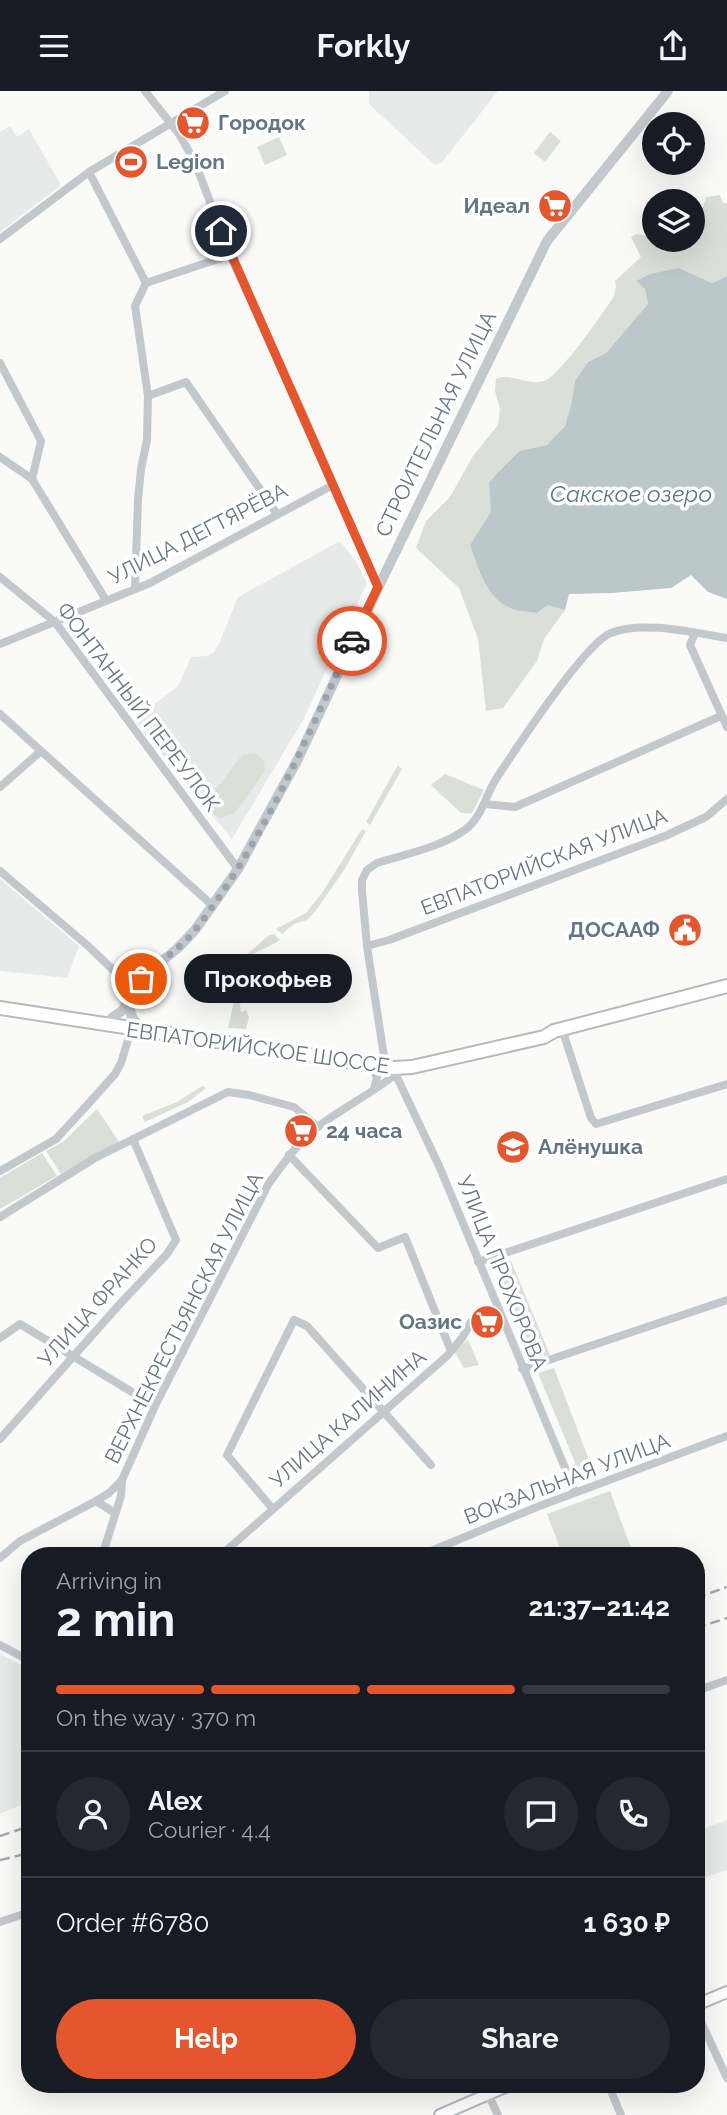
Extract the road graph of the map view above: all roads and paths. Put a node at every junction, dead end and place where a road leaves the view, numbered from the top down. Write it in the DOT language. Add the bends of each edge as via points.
graph roads {
  1 [pos="145,91"];
  2 [pos="225,91"];
  3 [pos="668,91"];
  4 [pos="170,122"];
  5 [pos="89,171"];
  6 [pos="0,239"];
  7 [pos="230,255"];
  8 [pos="146,283"];
  9 [pos="0,363"];
  10 [pos="148,395"];
  11 [pos="0,457"];
  12 [pos="32,479"];
  13 [pos="333,485"];
  14 [pos="277,514"];
  15 [pos="0,577"];
  16 [pos="378,587"];
  17 [pos="135,589"];
  18 [pos="106,600"];
  19 [pos="55,622"];
  20 [pos="695,633"];
  21 [pos="727,638"];
  22 [pos="0,644"];
  23 [pos="0,714"];
  24 [pos="721,716"];
  25 [pos="727,727"];
  26 [pos="41,751"];
  27 [pos="0,787"];
  28 [pos="727,799"];
  29 [pos="484,804"];
  30 [pos="238,869"];
  31 [pos="0,871"];
  32 [pos="212,905"];
  33 [pos="367,946"];
  34 [pos="727,986"];
  35 [pos="131,994"];
  36 [pos="0,1000"];
  37 [pos="0,1008"];
  38 [pos="112,1018"];
  39 [pos="134,1026"];
  40 [pos="558,1030"];
  41 [pos="386,1068"];
  42 [pos="727,1084"];
  43 [pos="373,1092"];
  44 [pos="318,1127"];
  45 [pos="130,1140"];
  46 [pos="289,1155"];
  47 [pos="0,1171"];
  48 [pos="727,1179"];
  49 [pos="0,1217"];
  50 [pos="478,1262"];
  51 [pos="727,1300"];
  52 [pos="498,1309"];
  53 [pos="0,1338"];
  54 [pos="452,1351"];
  55 [pos="73,1356"];
  56 [pos="522,1369"];
  57 [pos="155,1406"];
  58 [pos="383,1412"];
  59 [pos="727,1436"];
  60 [pos="0,1439"];
  61 [pos="431,1465"];
  62 [pos="122,1480"];
  63 [pos="575,1492"];
  64 [pos="96,1501"];
  65 [pos="272,1508"];
  66 [pos="115,1513"];
  67 [pos="106,1547"];
  68 [pos="230,1547"];
  69 [pos="441,1547"];
  70 [pos="0,1558"];
  71 [pos="0,1645"];
  72 [pos="21,1656"];
  73 [pos="727,1680"];
  74 [pos="705,1688"];
  75 [pos="21,1915"];
  76 [pos="0,1921"];
  77 [pos="727,1992"];
  78 [pos="705,2001"];
  79 [pos="705,2030"];
  80 [pos="727,2078"];
  81 [pos="612,2093"];
  82 [pos="488,2094"];
  83 [pos="440,2115"];
  84 [pos="498,2115"];
  85 [pos="621,2115"];
  1 -- 4 [label="street"];
  2 -- 4 [label="street"];
  3 -- 16 [label="street, СТРОИТЕЛЬНАЯ УЛИЦА" via="547,241"];
  4 -- 5 [label="street"];
  4 -- 7 [label="street" via="195,162"];
  5 -- 6 [label="street"];
  5 -- 8 [label="street"];
  7 -- 8 [label="street"];
  7 -- 13 [label="street"];
  8 -- 10 [label="street" via="135,306"];
  9 -- 12 [label="street" via="41,441"];
  10 -- 14 [label="street" via="186,382"];
  10 -- 17 [label="street"];
  11 -- 12 [label="street"];
  12 -- 18 [label="street"];
  13 -- 14 [label="street, УЛИЦА ДЕГТЯРЁВА"];
  13 -- 16 [label="street"];
  14 -- 17 [label="street, УЛИЦА ДЕГТЯРЁВА"];
  15 -- 19 [label="street, ФОНТАННЫЙ ПЕРЕУЛОК"];
  16 -- 30 [label="street, СТРОИТЕЛЬНАЯ УЛИЦА" via="298,759"];
  17 -- 18 [label="street, УЛИЦА ДЕГТЯРЁВА"];
  18 -- 19 [label="street, УЛИЦА ДЕГТЯРЁВА"];
  19 -- 22 [label="street, УЛИЦА ДЕГТЯРЁВА"];
  19 -- 30 [label="street, ФОНТАННЫЙ ПЕРЕУЛОК"];
  20 -- 21 [label="street"];
  20 -- 24 [label="street" via="690,645"];
  20 -- 29 [label="street" via="664,628 608,634 584,654 494,782"];
  23 -- 26 [label="street"];
  24 -- 25 [label="street"];
  24 -- 29 [label="street" via="515,807"];
  26 -- 27 [label="street"];
  26 -- 32 [label="street"];
  28 -- 33 [label="street, ЕВПАТОРИЙСКАЯ УЛИЦА" via="706,817 665,835"];
  29 -- 33 [label="street" via="474,822 460,833 367,870 362,891"];
  30 -- 32 [label="street, СТРОИТЕЛЬНАЯ УЛИЦА"];
  31 -- 35 [label="street" via="87,944"];
  32 -- 35 [label="street, СТРОИТЕЛЬНАЯ УЛИЦА" via="195,930 149,971"];
  33 -- 41 [label="street"];
  34 -- 40 [label="main road, ЕВПАТОРИЙСКОЕ ШОССЕ"];
  35 -- 38 [label="street, СТРОИТЕЛЬНАЯ УЛИЦА" via="123,1010"];
  35 -- 39 [label="street"];
  36 -- 38 [label="main road, ЕВПАТОРИЙСКОЕ ШОССЕ"];
  37 -- 39 [label="main road, ЕВПАТОРИЙСКОЕ ШОССЕ"];
  38 -- 39 [label="main road, ЕВПАТОРИЙСКОЕ ШОССЕ"];
  39 -- 41 [label="main road, ЕВПАТОРИЙСКОЕ ШОССЕ"];
  39 -- 47 [label="street" via="115,1074 56,1139"];
  40 -- 41 [label="main road, ЕВПАТОРИЙСКОЕ ШОССЕ" via="541,1030"];
  40 -- 42 [label="street" via="596,1124"];
  41 -- 43 [label="street, ВЕРХНЕКРЕСТЬЯНСКАЯ УЛИЦА"];
  41 -- 43 [label="street"];
  41 -- 50 [label="street, УЛИЦА ПРОХОРОВА" via="440,1168"];
  43 -- 44 [label="street, ВЕРХНЕКРЕСТЬЯНСКАЯ УЛИЦА"];
  44 -- 45 [label="street" via="294,1107 228,1092"];
  44 -- 46 [label="street, ВЕРХНЕКРЕСТЬЯНСКАЯ УЛИЦА"];
  45 -- 49 [label="street"];
  45 -- 55 [label="street, УЛИЦА ФРАНКО" via="176,1240"];
  46 -- 54 [label="street" via="378,1248 405,1237"];
  46 -- 57 [label="street, ВЕРХНЕКРЕСТЬЯНСКАЯ УЛИЦА" via="269,1184"];
  48 -- 50 [label="street"];
  50 -- 52 [label="street, УЛИЦА ПРОХОРОВА"];
  51 -- 56 [label="street"];
  52 -- 54 [label="street, УЛИЦА КАЛИНИНА" via="471,1322"];
  52 -- 56 [label="street, УЛИЦА ПРОХОРОВА"];
  53 -- 55 [label="street" via="20,1324"];
  54 -- 58 [label="street, УЛИЦА КАЛИНИНА"];
  55 -- 57 [label="street"];
  55 -- 60 [label="street, УЛИЦА ФРАНКО"];
  56 -- 63 [label="street, УЛИЦА ПРОХОРОВА"];
  57 -- 62 [label="street, ВЕРХНЕКРЕСТЬЯНСКАЯ УЛИЦА"];
  58 -- 61 [label="street"];
  58 -- 65 [label="street, УЛИЦА КАЛИНИНА"];
  58 -- 65 [label="street" via="307,1325 294,1320 228,1455"];
  59 -- 63 [label="street, ВОКЗАЛЬНАЯ УЛИЦА"];
  62 -- 64 [label="street, ВЕРХНЕКРЕСТЬЯНСКАЯ УЛИЦА"];
  62 -- 66 [label="street, ВЕРХНЕКРЕСТЬЯНСКАЯ УЛИЦА"];
  63 -- 69 [label="street, ВОКЗАЛЬНАЯ УЛИЦА"];
  64 -- 66 [label="street"];
  64 -- 70 [label="street, ВЕРХНЕКРЕСТЬЯНСКАЯ УЛИЦА" via="20,1541"];
  65 -- 68 [label="street, УЛИЦА КАЛИНИНА"];
  66 -- 67 [label="street, ВЕРХНЕКРЕСТЬЯНСКАЯ УЛИЦА"];
  71 -- 72 [label="street"];
  73 -- 74 [label="street"];
  75 -- 76 [label="street"];
  77 -- 78 [label="main road"];
  79 -- 80 [label="street"];
  81 -- 85 [label="street"];
  82 -- 83 [label="main road"];
  82 -- 84 [label="street"];
}
